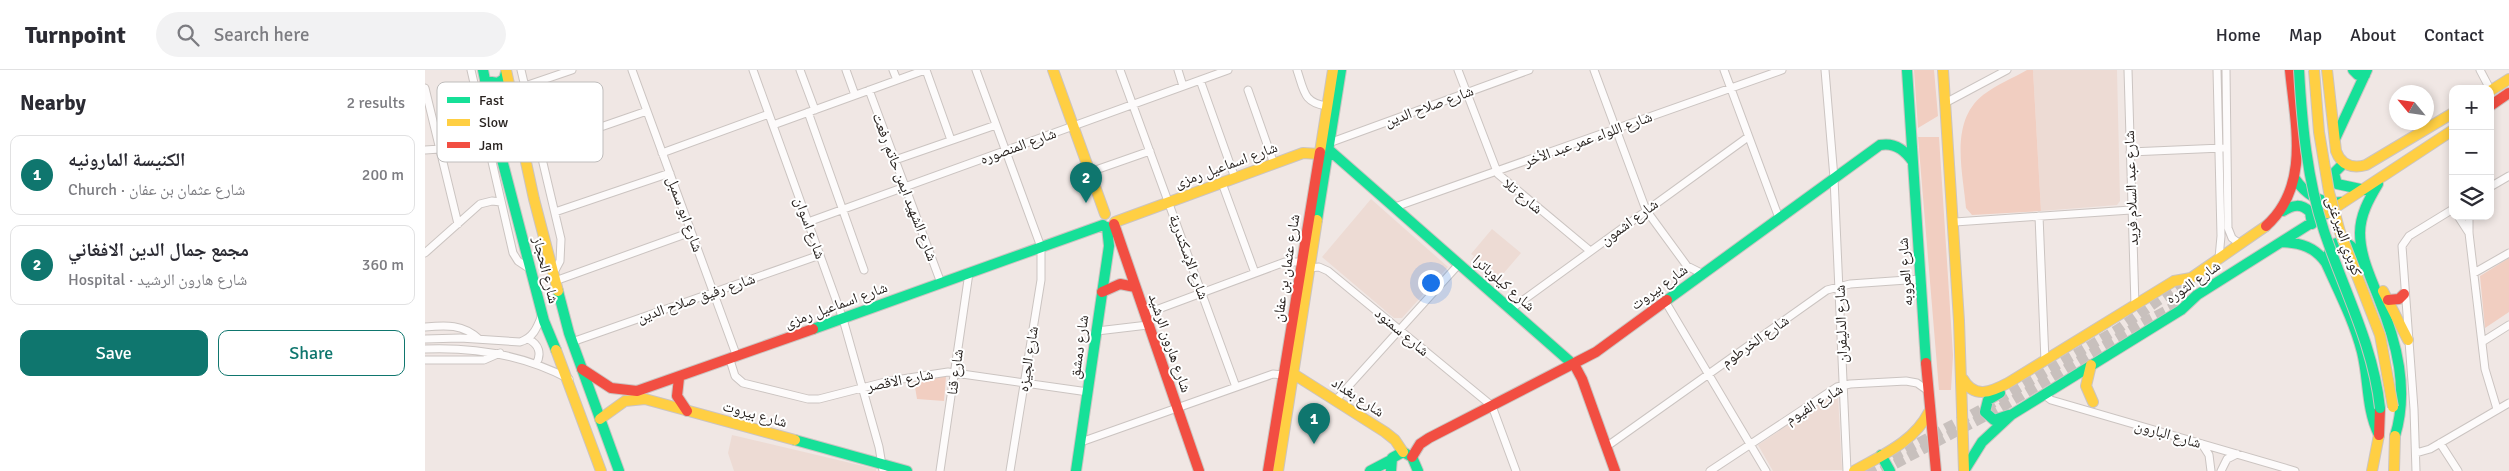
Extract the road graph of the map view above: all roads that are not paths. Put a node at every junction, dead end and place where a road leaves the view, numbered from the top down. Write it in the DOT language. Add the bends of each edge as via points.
graph roads {
  1 [pos="483,70"];
  2 [pos="572,70"];
  3 [pos="632,70"];
  4 [pos="753,70"];
  5 [pos="800,70"];
  6 [pos="846,70"];
  7 [pos="893,70"];
  8 [pos="926,70"];
  9 [pos="976,70"];
  10 [pos="1053,70"];
  11 [pos="1121,70"];
  12 [pos="1178,70"];
  13 [pos="1228,70"];
  14 [pos="1297,70"];
  15 [pos="1333,70"];
  16 [pos="1341,70"];
  17 [pos="1458,70"];
  18 [pos="1529,70"];
  19 [pos="1594,70"];
  20 [pos="1724,70"];
  21 [pos="1782,70"];
  22 [pos="1825,70"];
  23 [pos="1907,70"];
  24 [pos="1943,70"];
  25 [pos="2007,70"];
  26 [pos="2128,70"];
  27 [pos="2217,70"];
  28 [pos="2226,70"];
  29 [pos="2290,70"];
  30 [pos="2299,70"];
  31 [pos="2314,70"];
  32 [pos="2327,70"];
  33 [pos="2353,70"];
  34 [pos="2480,70"];
  35 [pos="506,71"];
  36 [pos="2366,72"];
  37 [pos="2509,79"];
  38 [pos="897,80"];
  39 [pos="1200,80"];
  40 [pos="485,81"];
  41 [pos="492,82"];
  42 [pos="499,82"];
  43 [pos="537,82"];
  44 [pos="2488,85"];
  45 [pos="1183,86"];
  46 [pos="425,88"];
  47 [pos="1731,88"];
  48 [pos="2494,88"];
  49 [pos="869,90"];
  50 [pos="1248,90"];
  51 [pos="1467,93"];
  52 [pos="855,95"];
  53 [pos="2508,95"];
  54 [pos="1945,103"];
  55 [pos="1133,104"];
  56 [pos="2494,104"];
  57 [pos="1327,106"];
  58 [pos="647,111"];
  59 [pos="811,111"];
  60 [pos="769,114"];
  61 [pos="2449,115"];
  62 [pos="773,125"];
  63 [pos="996,125"];
  64 [pos="603,126"];
  65 [pos="1073,126"];
  66 [pos="1616,129"];
  67 [pos="2449,133"];
  68 [pos="437,137"];
  69 [pos="1748,137"];
  70 [pos="2335,139"];
  71 [pos="951,140"];
  72 [pos="1329,146"];
  73 [pos="2219,148"];
  74 [pos="2227,148"];
  75 [pos="1150,150"];
  76 [pos="1005,151"];
  77 [pos="2130,152"];
  78 [pos="662,153"];
  79 [pos="1319,154"];
  80 [pos="895,160"];
  81 [pos="443,162"];
  82 [pos="492,162"];
  83 [pos="504,162"];
  84 [pos="527,162"];
  85 [pos="543,162"];
  86 [pos="1913,163"];
  87 [pos="1274,164"];
  88 [pos="2343,164"];
  89 [pos="1090,172"];
  90 [pos="1496,172"];
  91 [pos="670,173"];
  92 [pos="2509,176"];
  93 [pos="2382,177"];
  94 [pos="1235,178"];
  95 [pos="1834,178"];
  96 [pos="2295,179"];
  97 [pos="1222,183"];
  98 [pos="2494,185"];
  99 [pos="905,187"];
  100 [pos="2365,190"];
  101 [pos="501,202"];
  102 [pos="1169,202"];
  103 [pos="2345,202"];
  104 [pos="1395,208"];
  105 [pos="843,210"];
  106 [pos="1646,210"];
  107 [pos="2131,210"];
  108 [pos="2283,211"];
  109 [pos="2449,211"];
  110 [pos="555,212"];
  111 [pos="2039,216"];
  112 [pos="1779,218"];
  113 [pos="2461,220"];
  114 [pos="2469,220"];
  115 [pos="808,222"];
  116 [pos="1955,222"];
  117 [pos="458,224"];
  118 [pos="2311,224"];
  119 [pos="1110,225"];
  120 [pos="691,232"];
  121 [pos="2469,233"];
  122 [pos="2282,242"];
  123 [pos="2240,244"];
  124 [pos="1041,248"];
  125 [pos="1589,250"];
  126 [pos="425,253"];
  127 [pos="2509,253"];
  128 [pos="820,255"];
  129 [pos="2219,258"];
  130 [pos="2326,263"];
  131 [pos="1459,264"];
  132 [pos="1305,265"];
  133 [pos="531,270"];
  134 [pos="864,270"];
  135 [pos="2368,270"];
  136 [pos="1255,273"];
  137 [pos="2474,273"];
  138 [pos="969,274"];
  139 [pos="1703,274"];
  140 [pos="554,278"];
  141 [pos="1921,279"];
  142 [pos="941,283"];
  143 [pos="1839,286"];
  144 [pos="1135,287"];
  145 [pos="713,292"];
  146 [pos="1102,292"];
  147 [pos="1202,292"];
  148 [pos="2404,294"];
  149 [pos="2388,300"];
  150 [pos="1665,302"];
  151 [pos="2135,306"];
  152 [pos="1511,309"];
  153 [pos="1145,314"];
  154 [pos="542,315"];
  155 [pos="843,319"];
  156 [pos="1148,325"];
  157 [pos="2509,325"];
  158 [pos="425,327"];
  159 [pos="1399,330"];
  160 [pos="1097,332"];
  161 [pos="425,339"];
  162 [pos="479,339"];
  163 [pos="527,340"];
  164 [pos="2408,340"];
  165 [pos="572,342"];
  166 [pos="2482,342"];
  167 [pos="425,349"];
  168 [pos="499,353"];
  169 [pos="733,358"];
  170 [pos="425,360"];
  171 [pos="2045,361"];
  172 [pos="536,364"];
  173 [pos="1574,365"];
  174 [pos="2091,365"];
  175 [pos="581,369"];
  176 [pos="955,372"];
  177 [pos="1288,374"];
  178 [pos="1709,374"];
  179 [pos="679,378"];
  180 [pos="569,379"];
  181 [pos="1963,379"];
  182 [pos="1024,382"];
  183 [pos="2008,383"];
  184 [pos="1843,385"];
  185 [pos="862,387"];
  186 [pos="1236,387"];
  187 [pos="1928,391"];
  188 [pos="1088,392"];
  189 [pos="2043,394"];
  190 [pos="1335,400"];
  191 [pos="2093,402"];
  192 [pos="2509,403"];
  193 [pos="1492,406"];
  194 [pos="1177,408"];
  195 [pos="1929,409"];
  196 [pos="2497,409"];
  197 [pos="687,411"];
  198 [pos="2011,415"];
  199 [pos="600,419"];
  200 [pos="2379,435"];
  201 [pos="2395,436"];
  202 [pos="1081,442"];
  203 [pos="2202,443"];
  204 [pos="2441,443"];
  205 [pos="1750,444"];
  206 [pos="1606,447"];
  207 [pos="2416,453"];
  208 [pos="2237,454"];
  209 [pos="1881,455"];
  210 [pos="597,458"];
  211 [pos="1412,463"];
  212 [pos="1391,466"];
  213 [pos="883,468"];
  214 [pos="593,471"];
  215 [pos="601,471"];
  216 [pos="619,471"];
  217 [pos="907,471"];
  218 [pos="940,471"];
  219 [pos="1010,471"];
  220 [pos="1076,471"];
  221 [pos="1199,471"];
  222 [pos="1268,471"];
  223 [pos="1278,471"];
  224 [pos="1370,471"];
  225 [pos="1516,471"];
  226 [pos="1615,471"];
  227 [pos="1711,471"];
  228 [pos="1766,471"];
  229 [pos="1847,471"];
  230 [pos="1854,471"];
  231 [pos="1890,471"];
  232 [pos="1936,471"];
  233 [pos="1964,471"];
  234 [pos="2211,471"];
  235 [pos="2221,471"];
  236 [pos="2295,471"];
  237 [pos="2372,471"];
  238 [pos="2394,471"];
  239 [pos="2416,471"];
  240 [pos="2458,471"];
  1 -- 40 [label="main road, شارع الحجاز"];
  2 -- 43 [label="street"];
  3 -- 58 [label="street, شارع ابو سمبل"];
  4 -- 60 [label="street, شارع اسوان"];
  5 -- 59 [label="street"];
  6 -- 52 [label="street"];
  7 -- 38 [label="street"];
  8 -- 38 [label="street"];
  8 -- 71 [label="street"];
  9 -- 63 [label="street"];
  10 -- 65 [label="main road"];
  11 -- 55 [label="street, شارع الإسكندرية"];
  12 -- 45 [label="street"];
  13 -- 39 [label="street, شارع المنصوره"];
  14 -- 57 [label="street" via="1308,100"];
  15 -- 57 [label="main road, شارع عثمان بن عفان"];
  16 -- 72 [label="main road, شارع عثمان بن عفان"];
  17 -- 51 [label="street, شارع تلا"];
  18 -- 51 [label="street, شارع صلاح الدين"];
  19 -- 66 [label="street"];
  20 -- 47 [label="street"];
  21 -- 47 [label="street, شارع اللواء عمر عبد الأخر"];
  22 -- 95 [label="street, شارع الدليفران"];
  23 -- 86 [label="main road, شارع العروبه"];
  24 -- 54 [label="main road"];
  25 -- 54 [label="street"];
  26 -- 77 [label="street, شارع عبد السلام فريد"];
  27 -- 73 [label="street"];
  28 -- 74 [label="street"];
  29 -- 96 [label="main road, شارع الثوره" via="2297,167"];
  30 -- 200 [label="main road, كوبري الميرغنى, bridge" via="2304,136 2313,190 2329,246 2370,346 2378,383"];
  31 -- 201 [label="main road, كوبري الميرغنى, bridge" via="2319,133 2329,192 2345,246 2381,335 2388,367"];
  32 -- 70 [label="main road"];
  33 -- 36 [label="main road" via="2358,75"];
  34 -- 44 [label="street"];
  35 -- 42 [label="main road"];
  36 -- 70 [label="main road"];
  37 -- 48 [label="main road"];
  38 -- 49 [label="street"];
  39 -- 45 [label="street, شارع المنصوره"];
  39 -- 94 [label="street"];
  40 -- 41 [label="main road"];
  45 -- 55 [label="street, شارع المنصوره"];
  46 -- 68 [label="street"];
  47 -- 66 [label="street, شارع اللواء عمر عبد الأخر"];
  47 -- 69 [label="street"];
  49 -- 52 [label="street"];
  49 -- 80 [label="street, شارع الشهيد ايمن حاتم رفعت"];
  50 -- 87 [label="street"];
  51 -- 72 [label="street, شارع صلاح الدين"];
  51 -- 90 [label="street, شارع تلا"];
  52 -- 59 [label="street"];
  53 -- 56 [label="main road"];
  54 -- 116 [label="main road"];
  55 -- 65 [label="street, شارع المنصوره"];
  55 -- 75 [label="street, شارع الإسكندرية"];
  57 -- 79 [label="main road, شارع عثمان بن عفان"];
  58 -- 64 [label="street"];
  58 -- 78 [label="street, شارع ابو سمبل"];
  59 -- 62 [label="street"];
  59 -- 105 [label="street"];
  60 -- 62 [label="street, شارع اسوان"];
  60 -- 78 [label="street"];
  61 -- 88 [label="main road" via="2366,165 2356,168"];
  62 -- 115 [label="street, شارع اسوان"];
  63 -- 71 [label="street"];
  63 -- 76 [label="street"];
  65 -- 76 [label="street, شارع المنصوره"];
  65 -- 89 [label="main road"];
  66 -- 90 [label="street, شارع اللواء عمر عبد الأخر"];
  66 -- 106 [label="street"];
  67 -- 93 [label="main road, شارع الثوره"];
  69 -- 106 [label="street, شارع اشمون"];
  69 -- 112 [label="street"];
  70 -- 88 [label="main road" via="2337,157"];
  71 -- 80 [label="street"];
  72 -- 104 [label="main road, شارع كيلوباترا"];
  72 -- 132 [label="main road, شارع عثمان بن عفان"];
  73 -- 74 [label="street"];
  73 -- 77 [label="street"];
  73 -- 129 [label="street"];
  74 -- 123 [label="street" via="2228,228 2232,238"];
  75 -- 89 [label="street"];
  75 -- 102 [label="street, شارع الإسكندرية"];
  76 -- 99 [label="street, شارع المنصوره"];
  76 -- 124 [label="street"];
  77 -- 107 [label="street, شارع عبد السلام فريد"];
  78 -- 91 [label="street, شارع ابو سمبل"];
  79 -- 87 [label="main road, شارع اسماعيل رمزى" via="1306,152"];
  79 -- 132 [label="main road, شارع عثمان بن عفان"];
  80 -- 99 [label="street, شارع الشهيد ايمن حاتم رفعت"];
  81 -- 117 [label="street"];
  82 -- 101 [label="street"];
  83 -- 133 [label="main road, شارع الحجاز"];
  84 -- 140 [label="main road, شارع الحجاز"];
  85 -- 110 [label="street"];
  86 -- 95 [label="main road, شارع بيروت" via="1901,148 1883,144"];
  86 -- 141 [label="main road, شارع العروبه"];
  87 -- 94 [label="main road, شارع اسماعيل رمزى"];
  88 -- 100 [label="main road" via="2334,173 2337,184"];
  89 -- 119 [label="main road" via="1105,214 1113,215"];
  90 -- 104 [label="street, شارع اللواء عمر عبد الأخر"];
  90 -- 125 [label="street, شارع تلا"];
  91 -- 110 [label="street"];
  91 -- 120 [label="street, شارع ابو سمبل"];
  92 -- 98 [label="street"];
  93 -- 100 [label="main road, شارع الثوره"];
  93 -- 135 [label="main road" via="2367,202 2361,220 2361,240"];
  94 -- 97 [label="main road, شارع اسماعيل رمزى"];
  95 -- 112 [label="main road, شارع بيروت"];
  95 -- 143 [label="street, شارع الدليفران"];
  96 -- 103 [label="main road" via="2315,199 2327,203"];
  96 -- 108 [label="main road, شارع الثوره"];
  97 -- 102 [label="main road, شارع اسماعيل رمزى"];
  97 -- 136 [label="street"];
  99 -- 105 [label="street, شارع المنصوره"];
  99 -- 142 [label="street, شارع الشهيد ايمن حاتم رفعت"];
  100 -- 103 [label="main road, شارع الثوره"];
  101 -- 117 [label="street" via="480,204"];
  101 -- 133 [label="street" via="513,253"];
  102 -- 119 [label="main road, شارع اسماعيل رمزى"];
  102 -- 147 [label="street, شارع الإسكندرية"];
  103 -- 118 [label="main road, شارع الثوره"];
  104 -- 131 [label="main road, شارع كيلوباترا"];
  105 -- 115 [label="street, شارع المنصوره"];
  105 -- 134 [label="street"];
  106 -- 125 [label="street, شارع اشمون"];
  106 -- 139 [label="street" via="1687,266"];
  107 -- 111 [label="street"];
  107 -- 151 [label="street, شارع عبد السلام فريد"];
  108 -- 118 [label="main road" via="2294,205 2303,206 2311,214"];
  108 -- 123 [label="main road, شارع الثوره"];
  109 -- 148 [label="street" via="2403,242"];
  110 -- 140 [label="street" via="562,250"];
  111 -- 116 [label="street"];
  111 -- 171 [label="street"];
  112 -- 139 [label="main road, شارع بيروت"];
  113 -- 121 [label="street"];
  114 -- 121 [label="street"];
  115 -- 128 [label="street, شارع اسوان"];
  116 -- 181 [label="main road"];
  117 -- 126 [label="street"];
  118 -- 122 [label="main road, شارع الثوره"];
  119 -- 124 [label="main road, شارع اسماعيل رمزى"];
  119 -- 144 [label="main road, شارع هارون الرشيد"];
  119 -- 146 [label="main road, شارع دمشق"];
  120 -- 140 [label="street"];
  120 -- 145 [label="street, شارع ابو سمبل"];
  121 -- 137 [label="street"];
  122 -- 130 [label="main road" via="2307,245"];
  122 -- 174 [label="main road, شارع الثوره"];
  123 -- 129 [label="main road, شارع الثوره"];
  124 -- 138 [label="main road, شارع اسماعيل رمزى"];
  124 -- 182 [label="street, شارع الجيزه" via="1041,280"];
  125 -- 152 [label="street, شارع اشمون"];
  127 -- 137 [label="street"];
  128 -- 145 [label="street, شارع رفيق صلاح الدين"];
  128 -- 155 [label="street, شارع اسوان"];
  129 -- 151 [label="main road, شارع الثوره" via="2191,278 2174,281"];
  130 -- 135 [label="main road" via="2330,246 2344,241"];
  130 -- 200 [label="main road" via="2358,338 2368,377 2372,420"];
  131 -- 152 [label="main road, شارع كيلوباترا"];
  131 -- 159 [label="street"];
  132 -- 136 [label="street" via="1288,261"];
  132 -- 159 [label="street, شارع سمنود" via="1326,269"];
  132 -- 177 [label="main road, شارع عثمان بن عفان"];
  133 -- 154 [label="main road, شارع الحجاز"];
  135 -- 149 [label="main road"];
  135 -- 201 [label="main road" via="2397,358 2401,403"];
  136 -- 147 [label="street"];
  137 -- 166 [label="street"];
  138 -- 142 [label="main road, شارع اسماعيل رمزى"];
  138 -- 176 [label="street, شارع قنا"];
  139 -- 150 [label="main road, شارع بيروت"];
  140 -- 165 [label="main road, شارع الحجاز"];
  141 -- 143 [label="street, شارع الخرطوم"];
  141 -- 187 [label="main road, شارع العروبه"];
  142 -- 155 [label="main road, شارع اسماعيل رمزى"];
  143 -- 178 [label="street, شارع الخرطوم" via="1827,290"];
  143 -- 184 [label="street, شارع الدليفران"];
  144 -- 146 [label="main road" via="1120,284"];
  144 -- 153 [label="main road, شارع هارون الرشيد"];
  145 -- 165 [label="street, شارع رفيق صلاح الدين"];
  145 -- 169 [label="street, شارع ابو سمبل"];
  146 -- 160 [label="main road, شارع دمشق"];
  147 -- 153 [label="street"];
  147 -- 186 [label="street, شارع الإسكندرية"];
  148 -- 149 [label="main road" via="2399,299"];
  148 -- 164 [label="street"];
  149 -- 164 [label="main road"];
  150 -- 173 [label="main road, شارع بيروت"];
  150 -- 178 [label="street"];
  151 -- 171 [label="main road, شارع الثوره"];
  152 -- 173 [label="main road, شارع كيلوباترا"];
  153 -- 156 [label="main road, شارع هارون الرشيد"];
  154 -- 163 [label="street" via="535,332"];
  154 -- 180 [label="main road, شارع الحجاز"];
  155 -- 169 [label="main road, شارع اسماعيل رمزى"];
  155 -- 185 [label="street, شارع اسوان"];
  156 -- 160 [label="street"];
  156 -- 194 [label="main road, شارع هارون الرشيد"];
  157 -- 166 [label="street"];
  158 -- 162 [label="street" via="457,326 469,330"];
  159 -- 190 [label="street"];
  159 -- 193 [label="street, شارع سمنود"];
  160 -- 188 [label="main road, شارع دمشق"];
  161 -- 162 [label="street"];
  162 -- 163 [label="street" via="512,343"];
  163 -- 172 [label="street" via="539,349"];
  164 -- 207 [label="street"];
  165 -- 175 [label="main road, شارع الحجاز"];
  166 -- 196 [label="street" via="2485,369"];
  167 -- 168 [label="street"];
  168 -- 170 [label="street" via="484,360"];
  168 -- 172 [label="street"];
  169 -- 179 [label="main road, شارع اسماعيل رمزى"];
  169 -- 185 [label="street, شارع الاقصر" via="735,376 741,382 801,398 819,399"];
  171 -- 183 [label="main road, شارع الثوره"];
  172 -- 180 [label="street"];
  173 -- 193 [label="main road, شارع بيروت"];
  173 -- 206 [label="main road, شارع كيلوباترا"];
  174 -- 189 [label="main road, شارع الثوره"];
  174 -- 191 [label="main road" via="2086,386"];
  175 -- 179 [label="main road, شارع اسماعيل رمزى" via="608,387 627,392"];
  175 -- 199 [label="main road, شارع الحجاز"];
  176 -- 182 [label="street, شارع الاقصر"];
  176 -- 185 [label="street, شارع الاقصر" via="925,374"];
  176 -- 218 [label="street, شارع قنا"];
  177 -- 186 [label="street" via="1274,374"];
  177 -- 190 [label="main road, شارع بغداد"];
  177 -- 222 [label="main road, شارع عثمان بن عفان"];
  177 -- 223 [label="main road, شارع عثمان بن عفان"];
  178 -- 205 [label="street"];
  178 -- 206 [label="street, شارع الخرطوم"];
  179 -- 197 [label="main road" via="676,395"];
  180 -- 210 [label="main road, شارع الحجاز"];
  181 -- 183 [label="main road, شارع الثوره" via="1970,390 1979,394"];
  181 -- 233 [label="main road"];
  182 -- 188 [label="street, شارع الاقصر"];
  182 -- 219 [label="street, شارع الجيزه"];
  183 -- 198 [label="main road" via="2002,392 1988,400 1985,409 1994,420"];
  184 -- 187 [label="street, شارع الفيوم" via="1907,381"];
  184 -- 205 [label="street, شارع الفيوم"];
  184 -- 229 [label="street, شارع الدليفران"];
  185 -- 213 [label="street, شارع اسوان"];
  186 -- 194 [label="street"];
  187 -- 195 [label="main road, شارع العروبه"];
  188 -- 202 [label="main road, شارع دمشق"];
  189 -- 198 [label="main road, شارع الثوره"];
  189 -- 203 [label="street, شارع البارون" via="2051,400"];
  190 -- 211 [label="main road, شارع بغداد" via="1388,434"];
  192 -- 196 [label="street"];
  193 -- 211 [label="main road, شارع بيروت" via="1426,440"];
  193 -- 225 [label="street"];
  194 -- 202 [label="street"];
  194 -- 221 [label="main road, شارع هارون الرشيد"];
  195 -- 209 [label="main road" via="1917,432"];
  195 -- 232 [label="main road, شارع العروبه"];
  196 -- 204 [label="street"];
  197 -- 199 [label="main road, شارع بيروت" via="637,398 615,406"];
  197 -- 213 [label="main road, شارع بيروت"];
  198 -- 233 [label="main road, شارع الثوره" via="1987,437"];
  199 -- 216 [label="main road, شارع الحجاز"];
  200 -- 237 [label="main road, كوبري الميرغنى"];
  201 -- 238 [label="main road"];
  202 -- 220 [label="main road, شارع دمشق"];
  203 -- 208 [label="street, شارع البارون"];
  203 -- 234 [label="street" via="2209,455"];
  204 -- 207 [label="street"];
  204 -- 240 [label="street"];
  205 -- 227 [label="street, شارع الفيوم"];
  205 -- 228 [label="street"];
  206 -- 226 [label="main road, شارع كيلوباترا"];
  207 -- 239 [label="street"];
  208 -- 235 [label="street" via="2227,459"];
  208 -- 236 [label="street, شارع البارون"];
  209 -- 230 [label="main road"];
  209 -- 231 [label="main road"];
  210 -- 214 [label="street"];
  210 -- 215 [label="main road, شارع الحجاز"];
  211 -- 212 [label="main road, شارع بيروت" via="1395,454"];
  212 -- 224 [label="main road"];
  213 -- 217 [label="main road, شارع بيروت"];
}
